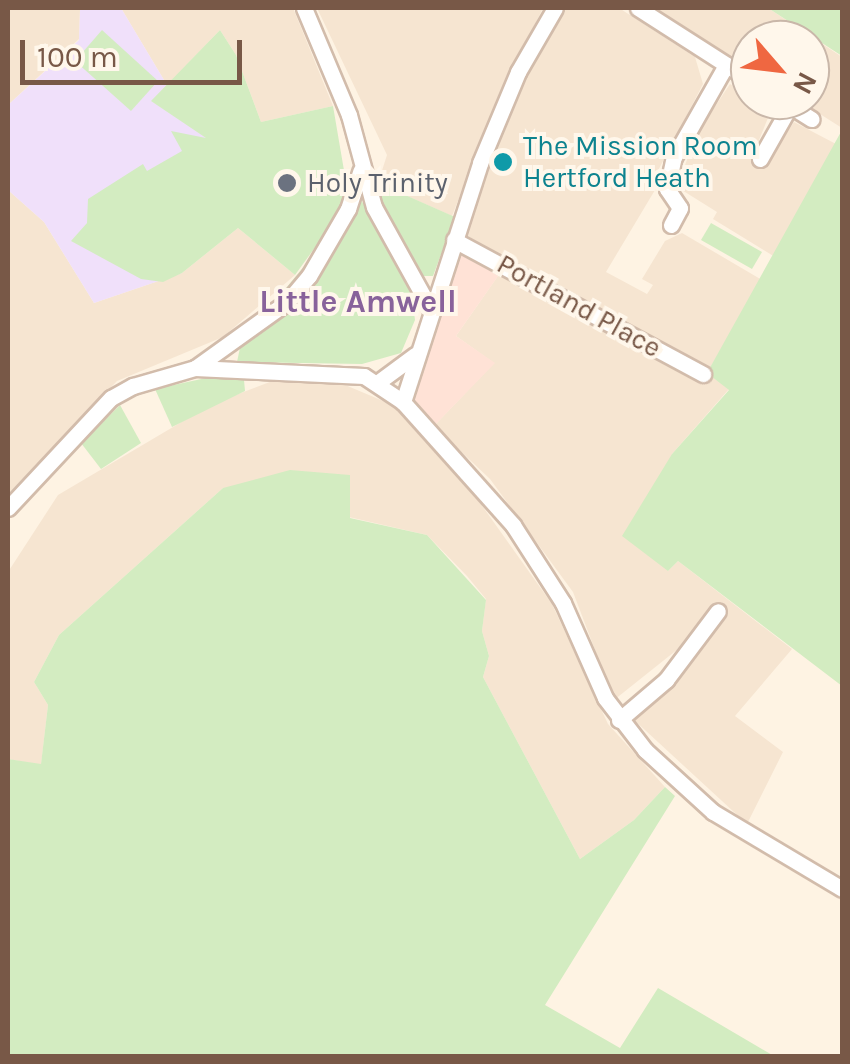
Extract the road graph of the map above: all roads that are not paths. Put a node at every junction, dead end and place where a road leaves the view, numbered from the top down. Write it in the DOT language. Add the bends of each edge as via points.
graph roads {
  1 [pos="304,8"];
  2 [pos="555,8"];
  3 [pos="638,8"];
  4 [pos="726,65"];
  5 [pos="730,68"];
  6 [pos="777,120"];
  7 [pos="760,159"];
  8 [pos="360,171"];
  9 [pos="672,225"];
  10 [pos="454,240"];
  11 [pos="430,308"];
  12 [pos="415,355"];
  13 [pos="195,368"];
  14 [pos="703,374"];
  15 [pos="377,383"];
  16 [pos="404,402"];
  17 [pos="8,508"];
  18 [pos="718,612"];
  19 [pos="619,720"];
  20 [pos="842,889"];
  1 -- 8 [label="street" via="349,115"];
  2 -- 10 [label="street" via="506,99"];
  3 -- 4 [label="street"];
  4 -- 5 [label="street"];
  4 -- 9 [label="street" via="674,157 667,189 680,208"];
  6 -- 7 [label="street"];
  8 -- 11 [label="street"];
  8 -- 13 [label="street" via="348,209 309,276 287,302"];
  10 -- 11 [label="street"];
  10 -- 14 [label="street, Portland Place"];
  11 -- 12 [label="street"];
  12 -- 15 [label="street"];
  12 -- 16 [label="street"];
  13 -- 15 [label="street" via="339,371"];
  13 -- 17 [label="street" via="110,398"];
  15 -- 16 [label="street"];
  16 -- 19 [label="street" via="492,498 554,584"];
  18 -- 19 [label="street" via="666,680"];
  19 -- 20 [label="street" via="713,812"];
}
